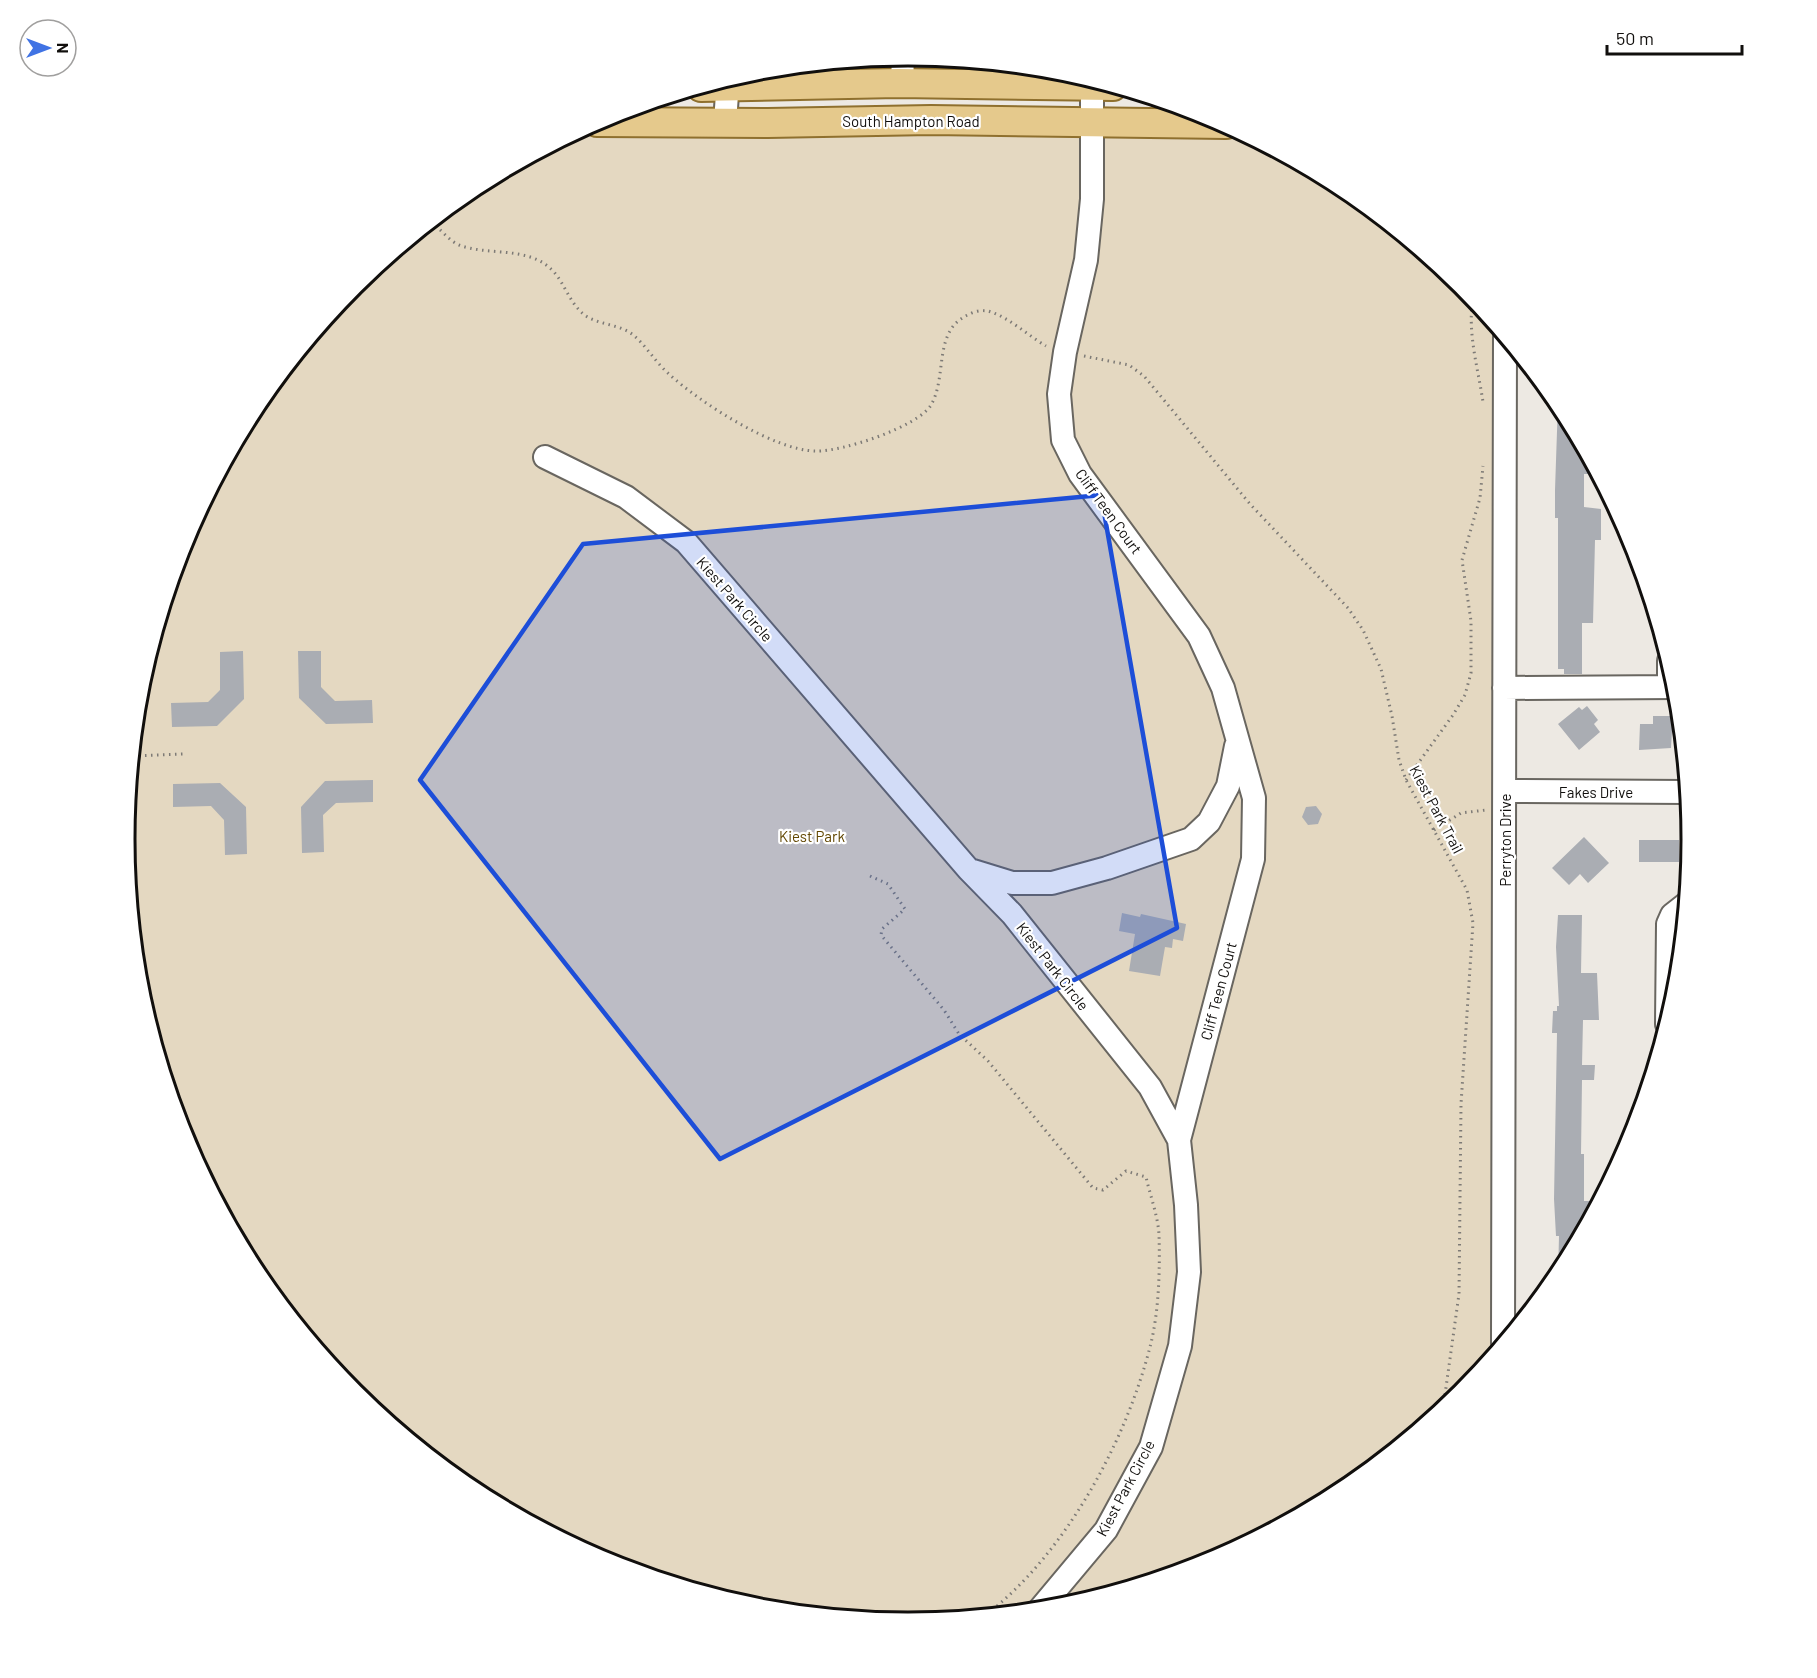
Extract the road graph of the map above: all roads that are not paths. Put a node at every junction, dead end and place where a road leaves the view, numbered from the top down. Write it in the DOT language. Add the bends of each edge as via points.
graph roads {
  1 [pos="903,70"];
  2 [pos="1060,81"];
  3 [pos="752,82"];
  4 [pos="720,89"];
  5 [pos="1098,90"];
  6 [pos="620,122"];
  7 [pos="725,123"];
  8 [pos="1092,123"];
  9 [pos="1201,124"];
  10 [pos="1505,347"];
  11 [pos="545,457"];
  12 [pos="1667,687"];
  13 [pos="1504,688"];
  14 [pos="1237,736"];
  15 [pos="1680,792"];
  16 [pos="1499,800"];
  17 [pos="969,870"];
  18 [pos="1678,910"];
  19 [pos="1667,988"];
  20 [pos="1179,1140"];
  21 [pos="1503,1333"];
  22 [pos="1048,1599"];
  1 -- 2 [label="main road"];
  1 -- 3 [label="main road"];
  4 -- 7 [label="street"];
  5 -- 8 [label="street, Cliff Teen Court"];
  6 -- 7 [label="main road, South Hampton Road"];
  7 -- 8 [label="main road, South Hampton Road"];
  8 -- 9 [label="main road, South Hampton Road"];
  8 -- 14 [label="street, Cliff Teen Court" via="1092,199 1086,260 1059,394 1063,440 1080,474 1199,636 1224,688"];
  10 -- 13 [label="street, Perryton Drive"];
  11 -- 17 [label="street, Kiest Park Circle" via="626,497 686,543"];
  12 -- 13 [label="street"];
  13 -- 16 [label="street, Perryton Drive"];
  14 -- 17 [label="street, Cliff Teen Court" via="1228,786 1209,822 1191,839 1052,883 1012,883"];
  14 -- 20 [label="street, Cliff Teen Court" via="1254,798 1253,859"];
  15 -- 16 [label="street, Fakes Drive"];
  16 -- 21 [label="street, Perryton Drive"];
  17 -- 20 [label="street, Kiest Park Circle" via="1012,914 1150,1087"];
  18 -- 19 [label="street" via="1668,924"];
  20 -- 22 [label="street, Kiest Park Circle" via="1189,1272 1180,1346 1151,1446 1106,1530"];
}
